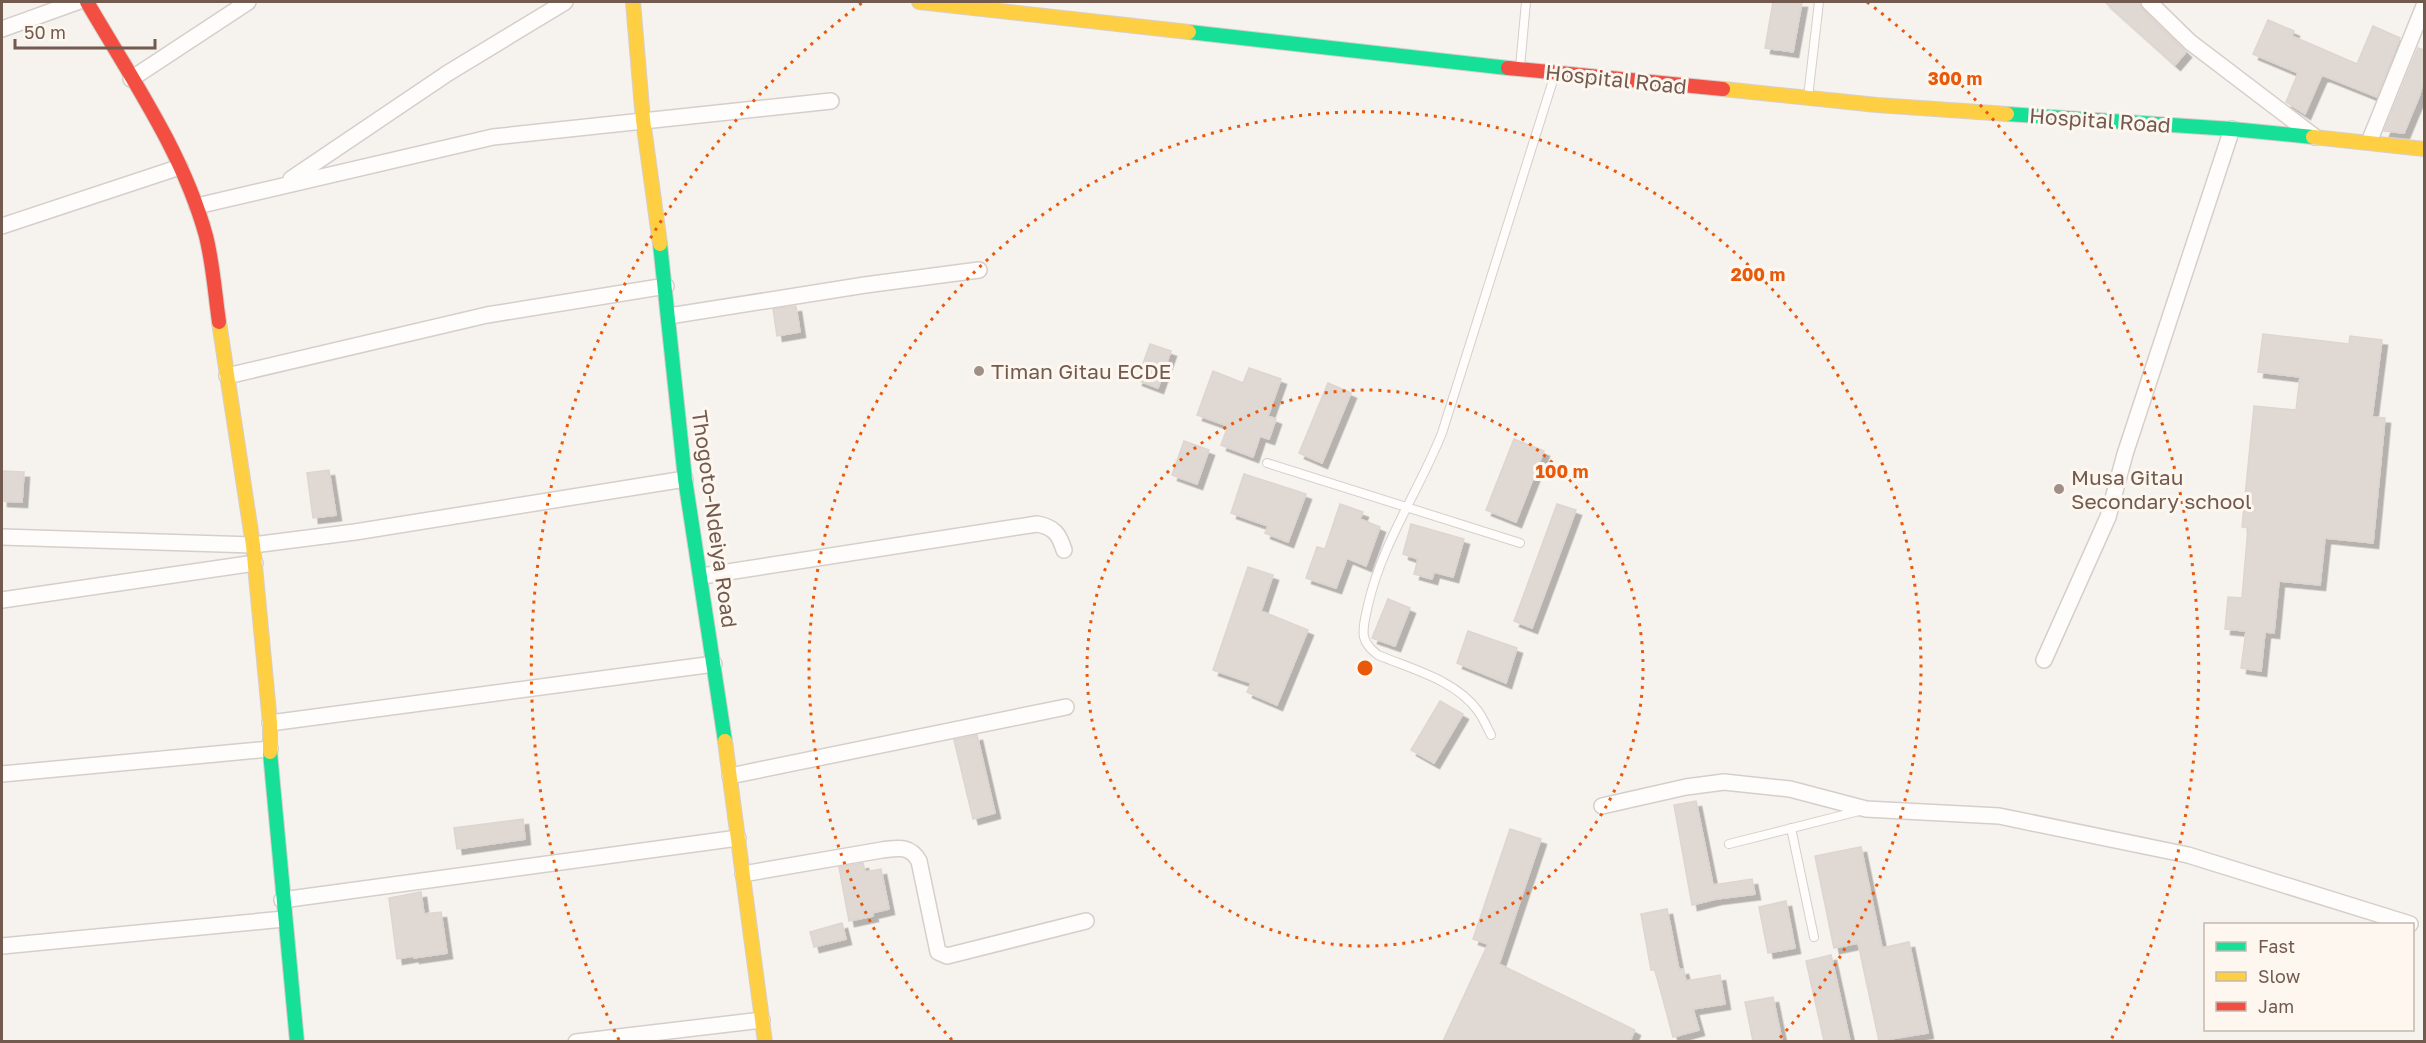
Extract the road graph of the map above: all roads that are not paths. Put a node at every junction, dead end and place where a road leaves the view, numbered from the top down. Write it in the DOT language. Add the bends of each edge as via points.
graph roads {
  1 [pos="77,2"];
  2 [pos="87,2"];
  3 [pos="248,2"];
  4 [pos="565,2"];
  5 [pos="633,2"];
  6 [pos="919,2"];
  7 [pos="1526,2"];
  8 [pos="1819,2"];
  9 [pos="2149,2"];
  10 [pos="2424,6"];
  11 [pos="2,29"];
  12 [pos="1520,69"];
  13 [pos="1555,72"];
  14 [pos="131,79"];
  15 [pos="1808,98"];
  16 [pos="831,101"];
  17 [pos="643,120"];
  18 [pos="2232,129"];
  19 [pos="2315,137"];
  20 [pos="2369,142"];
  21 [pos="2424,149"];
  22 [pos="180,167"];
  23 [pos="281,186"];
  24 [pos="197,206"];
  25 [pos="2,226"];
  26 [pos="979,270"];
  27 [pos="666,286"];
  28 [pos="669,316"];
  29 [pos="227,376"];
  30 [pos="1267,463"];
  31 [pos="685,479"];
  32 [pos="1406,507"];
  33 [pos="2,537"];
  34 [pos="1520,543"];
  35 [pos="253,545"];
  36 [pos="1064,550"];
  37 [pos="255,563"];
  38 [pos="702,576"];
  39 [pos="2,600"];
  40 [pos="2044,660"];
  41 [pos="714,664"];
  42 [pos="1066,707"];
  43 [pos="270,723"];
  44 [pos="1491,735"];
  45 [pos="270,749"];
  46 [pos="2,774"];
  47 [pos="730,776"];
  48 [pos="1602,806"];
  49 [pos="1866,809"];
  50 [pos="1791,828"];
  51 [pos="738,838"];
  52 [pos="1729,843"];
  53 [pos="743,873"];
  54 [pos="282,900"];
  55 [pos="284,919"];
  56 [pos="1086,921"];
  57 [pos="2405,923"];
  58 [pos="1814,938"];
  59 [pos="2,946"];
  60 [pos="762,1020"];
  61 [pos="297,1041"];
  62 [pos="576,1041"];
  63 [pos="765,1041"];
  1 -- 11 [label="street"];
  2 -- 14 [label="street"];
  3 -- 14 [label="street"];
  4 -- 23 [label="street" via="448,73"];
  5 -- 17 [label="street, Thogoto-Ndeiya Road"];
  6 -- 12 [label="street, Hospital Road"];
  7 -- 12 [label="lane"];
  8 -- 15 [label="lane"];
  9 -- 19 [label="street" via="2190,42"];
  10 -- 20 [label="street"];
  12 -- 13 [label="street, Hospital Road"];
  13 -- 15 [label="street, Hospital Road"];
  13 -- 32 [label="lane" via="1442,433"];
  14 -- 22 [label="street"];
  15 -- 18 [label="street, Hospital Road"];
  16 -- 17 [label="street"];
  17 -- 23 [label="street" via="493,137"];
  17 -- 27 [label="street, Thogoto-Ndeiya Road"];
  18 -- 19 [label="street, Hospital Road"];
  18 -- 40 [label="street" via="2132,432 2108,517"];
  19 -- 20 [label="street, Hospital Road"];
  20 -- 21 [label="street, Hospital Road"];
  22 -- 24 [label="street"];
  22 -- 25 [label="street"];
  23 -- 24 [label="street"];
  24 -- 29 [label="street" via="206,237"];
  26 -- 28 [label="street"];
  27 -- 28 [label="street, Thogoto-Ndeiya Road"];
  27 -- 29 [label="street" via="487,315"];
  28 -- 31 [label="street, Thogoto-Ndeiya Road"];
  29 -- 35 [label="street"];
  30 -- 32 [label="lane"];
  31 -- 35 [label="street"];
  31 -- 38 [label="street, Thogoto-Ndeiya Road"];
  32 -- 34 [label="lane"];
  32 -- 44 [label="lane" via="1373,581 1364,637 1378,655 1434,678 1465,697"];
  33 -- 35 [label="street"];
  35 -- 37 [label="street"];
  36 -- 38 [label="street" via="1053,528 1037,524"];
  37 -- 39 [label="street"];
  37 -- 43 [label="street"];
  38 -- 41 [label="street, Thogoto-Ndeiya Road"];
  41 -- 43 [label="street"];
  41 -- 47 [label="street, Thogoto-Ndeiya Road"];
  42 -- 47 [label="street"];
  43 -- 45 [label="street"];
  45 -- 46 [label="street"];
  45 -- 54 [label="street"];
  47 -- 51 [label="street, Thogoto-Ndeiya Road"];
  48 -- 49 [label="street" via="1724,782 1790,789"];
  49 -- 50 [label="lane"];
  49 -- 57 [label="street" via="1999,816 2093,834 2188,855"];
  50 -- 52 [label="lane"];
  50 -- 58 [label="lane"];
  51 -- 53 [label="street, Thogoto-Ndeiya Road"];
  51 -- 54 [label="street"];
  53 -- 56 [label="street" via="910,849 919,861 938,952 947,956"];
  53 -- 60 [label="street, Thogoto-Ndeiya Road"];
  54 -- 55 [label="street"];
  55 -- 59 [label="street"];
  55 -- 61 [label="street"];
  60 -- 62 [label="street"];
  60 -- 63 [label="street, Thogoto-Ndeiya Road"];
}
